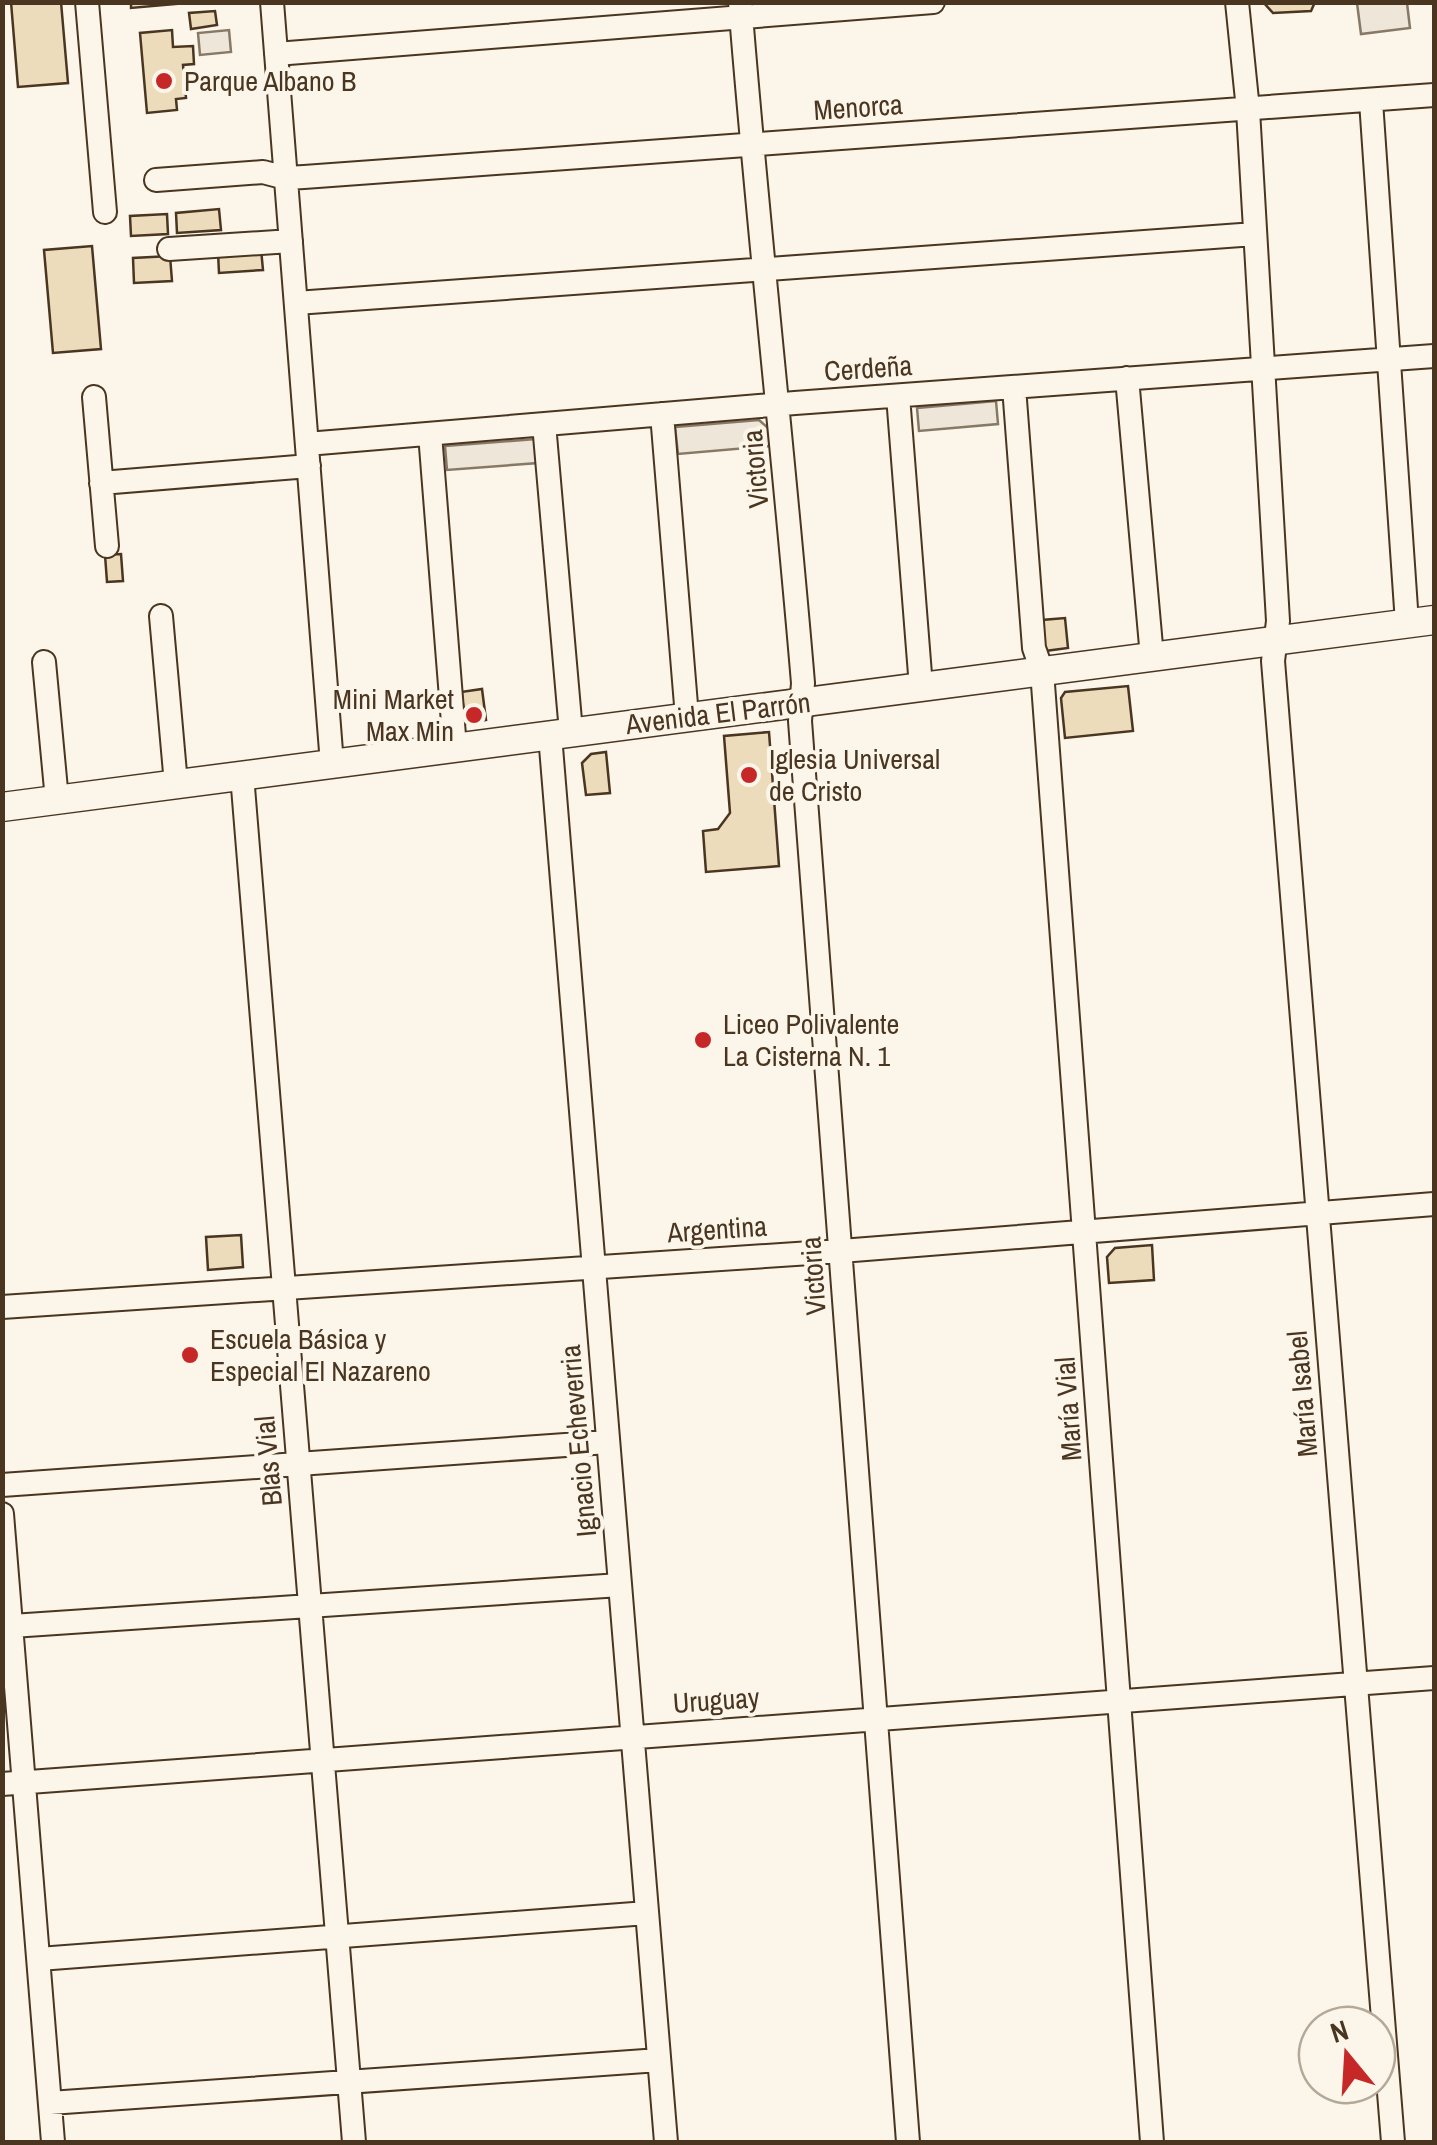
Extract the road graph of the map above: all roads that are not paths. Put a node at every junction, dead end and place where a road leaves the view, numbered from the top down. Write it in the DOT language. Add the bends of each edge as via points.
graph roads {
  1 [pos="88,2"];
  2 [pos="272,2"];
  3 [pos="933,2"];
  4 [pos="1237,2"];
  5 [pos="741,10"];
  6 [pos="276,54"];
  7 [pos="1434,95"];
  8 [pos="1371,101"];
  9 [pos="1248,110"];
  10 [pos="752,145"];
  11 [pos="286,178"];
  12 [pos="156,180"];
  13 [pos="105,212"];
  14 [pos="1255,234"];
  15 [pos="291,241"];
  16 [pos="169,249"];
  17 [pos="762,270"];
  18 [pos="296,303"];
  19 [pos="1434,356"];
  20 [pos="1389,359"];
  21 [pos="1263,368"];
  22 [pos="1127,378"];
  23 [pos="1014,387"];
  24 [pos="94,396"];
  25 [pos="898,396"];
  26 [pos="779,405"];
  27 [pos="662,414"];
  28 [pos="544,424"];
  29 [pos="430,434"];
  30 [pos="308,455"];
  31 [pos="101,483"];
  32 [pos="107,546"];
  33 [pos="161,616"];
  34 [pos="1421,622"];
  35 [pos="1276,640"];
  36 [pos="1152,656"];
  37 [pos="44,662"];
  38 [pos="1042,671"];
  39 [pos="920,687"];
  40 [pos="802,702"];
  41 [pos="687,718"];
  42 [pos="560,734"];
  43 [pos="455,748"];
  44 [pos="332,764"];
  45 [pos="242,775"];
  46 [pos="176,784"];
  47 [pos="57,800"];
  48 [pos="2,807"];
  49 [pos="1434,1204"];
  50 [pos="1317,1213"];
  51 [pos="1086,1232"];
  52 [pos="841,1251"];
  53 [pos="594,1267"];
  54 [pos="284,1288"];
  55 [pos="2,1307"];
  56 [pos="608,1442"];
  57 [pos="298,1464"];
  58 [pos="2,1485"];
  59 [pos="2,1514"];
  60 [pos="620,1585"];
  61 [pos="310,1606"];
  62 [pos="12,1626"];
  63 [pos="1434,1678"];
  64 [pos="1357,1683"];
  65 [pos="1119,1701"];
  66 [pos="874,1719"];
  67 [pos="633,1736"];
  68 [pos="322,1759"];
  69 [pos="13,1784"];
  70 [pos="647,1913"];
  71 [pos="337,1937"];
  72 [pos="39,1959"];
  73 [pos="659,2060"];
  74 [pos="349,2082"];
  75 [pos="50,2102"];
  76 [pos="54,2142"];
  77 [pos="354,2142"];
  78 [pos="666,2142"];
  79 [pos="908,2142"];
  80 [pos="1152,2142"];
  81 [pos="1393,2142"];
  1 -- 13 [label="street"];
  2 -- 6 [label="street"];
  3 -- 5 [label="street"];
  4 -- 9 [label="street, María Isabel"];
  5 -- 6 [label="street"];
  5 -- 10 [label="street, Victoria"];
  6 -- 11 [label="street"];
  7 -- 8 [label="street, Menorca"];
  8 -- 9 [label="street, Menorca"];
  8 -- 20 [label="street"];
  9 -- 10 [label="street, Menorca"];
  9 -- 14 [label="street, María Isabel"];
  10 -- 11 [label="street, Menorca"];
  10 -- 17 [label="street, Victoria"];
  11 -- 12 [label="street, Menorca" via="262,172"];
  11 -- 15 [label="street"];
  14 -- 17 [label="street"];
  14 -- 21 [label="street, María Isabel"];
  15 -- 16 [label="street"];
  15 -- 18 [label="street"];
  17 -- 18 [label="street"];
  17 -- 26 [label="street, Victoria"];
  18 -- 30 [label="street"];
  19 -- 20 [label="street, Cerdeña"];
  20 -- 21 [label="street, Cerdeña"];
  20 -- 34 [label="street"];
  21 -- 22 [label="street, Cerdeña"];
  21 -- 35 [label="street, María Isabel"];
  22 -- 23 [label="street, Cerdeña"];
  22 -- 36 [label="street"];
  23 -- 25 [label="street, Cerdeña"];
  23 -- 38 [label="street, María Vial" via="1034,648"];
  24 -- 31 [label="street"];
  25 -- 26 [label="street, Cerdeña"];
  25 -- 39 [label="street"];
  26 -- 27 [label="street, Cerdeña"];
  26 -- 40 [label="street, Victoria"];
  27 -- 28 [label="street, Cerdeña"];
  27 -- 41 [label="street"];
  28 -- 29 [label="street, Cerdeña"];
  28 -- 42 [label="street, Ignacio Echeverria"];
  29 -- 30 [label="street, Cerdeña"];
  29 -- 43 [label="street"];
  30 -- 31 [label="street, Cerdeña"];
  30 -- 44 [label="street"];
  31 -- 32 [label="street"];
  33 -- 46 [label="street"];
  34 -- 35 [label="main road, Avenida El Parrón"];
  35 -- 36 [label="main road, Avenida El Parrón"];
  35 -- 50 [label="street, María Isabel"];
  36 -- 38 [label="main road, Avenida El Parrón"];
  37 -- 47 [label="street"];
  38 -- 39 [label="main road, Avenida El Parrón"];
  38 -- 51 [label="street, María Vial"];
  39 -- 40 [label="main road, Avenida El Parrón"];
  40 -- 41 [label="main road, Avenida El Parrón"];
  40 -- 52 [label="street, Victoria"];
  41 -- 42 [label="main road, Avenida El Parrón"];
  42 -- 43 [label="main road, Avenida El Parrón"];
  42 -- 53 [label="street, Ignacio Echeverria"];
  43 -- 44 [label="main road, Avenida El Parrón"];
  44 -- 45 [label="main road, Avenida El Parrón"];
  45 -- 46 [label="main road, Avenida El Parrón"];
  45 -- 54 [label="street, Blas Vial"];
  46 -- 47 [label="main road, Avenida El Parrón"];
  47 -- 48 [label="main road, Avenida El Parrón"];
  49 -- 50 [label="street, Argentina"];
  50 -- 51 [label="street, Argentina"];
  50 -- 64 [label="street, María Isabel"];
  51 -- 52 [label="street, Argentina"];
  51 -- 65 [label="street, María Vial"];
  52 -- 53 [label="street, Argentina"];
  52 -- 66 [label="street, Victoria"];
  53 -- 54 [label="street, Argentina"];
  53 -- 56 [label="street, Ignacio Echeverria"];
  54 -- 55 [label="street, Argentina"];
  54 -- 57 [label="street, Blas Vial"];
  56 -- 57 [label="street"];
  56 -- 60 [label="street, Ignacio Echeverria"];
  57 -- 58 [label="street"];
  57 -- 61 [label="street, Blas Vial"];
  59 -- 62 [label="street"];
  60 -- 61 [label="street"];
  60 -- 67 [label="street, Ignacio Echeverria"];
  61 -- 62 [label="street"];
  61 -- 68 [label="street, Blas Vial"];
  62 -- 69 [label="street"];
  63 -- 64 [label="street, Uruguay"];
  64 -- 65 [label="street, Uruguay"];
  64 -- 81 [label="street, María Isabel"];
  65 -- 66 [label="street, Uruguay"];
  65 -- 80 [label="street, María Vial"];
  66 -- 67 [label="street, Uruguay"];
  66 -- 79 [label="street, Victoria"];
  67 -- 68 [label="street, Uruguay"];
  67 -- 70 [label="street, Ignacio Echeverria"];
  68 -- 69 [label="street, Uruguay"];
  68 -- 71 [label="street, Blas Vial"];
  69 -- 72 [label="street"];
  70 -- 71 [label="street"];
  70 -- 73 [label="street, Ignacio Echeverria"];
  71 -- 72 [label="street"];
  71 -- 74 [label="street, Blas Vial"];
  72 -- 75 [label="street"];
  73 -- 74 [label="street"];
  73 -- 78 [label="street, Ignacio Echeverria"];
  74 -- 75 [label="street"];
  74 -- 77 [label="street, Blas Vial"];
  75 -- 76 [label="street"];
}
